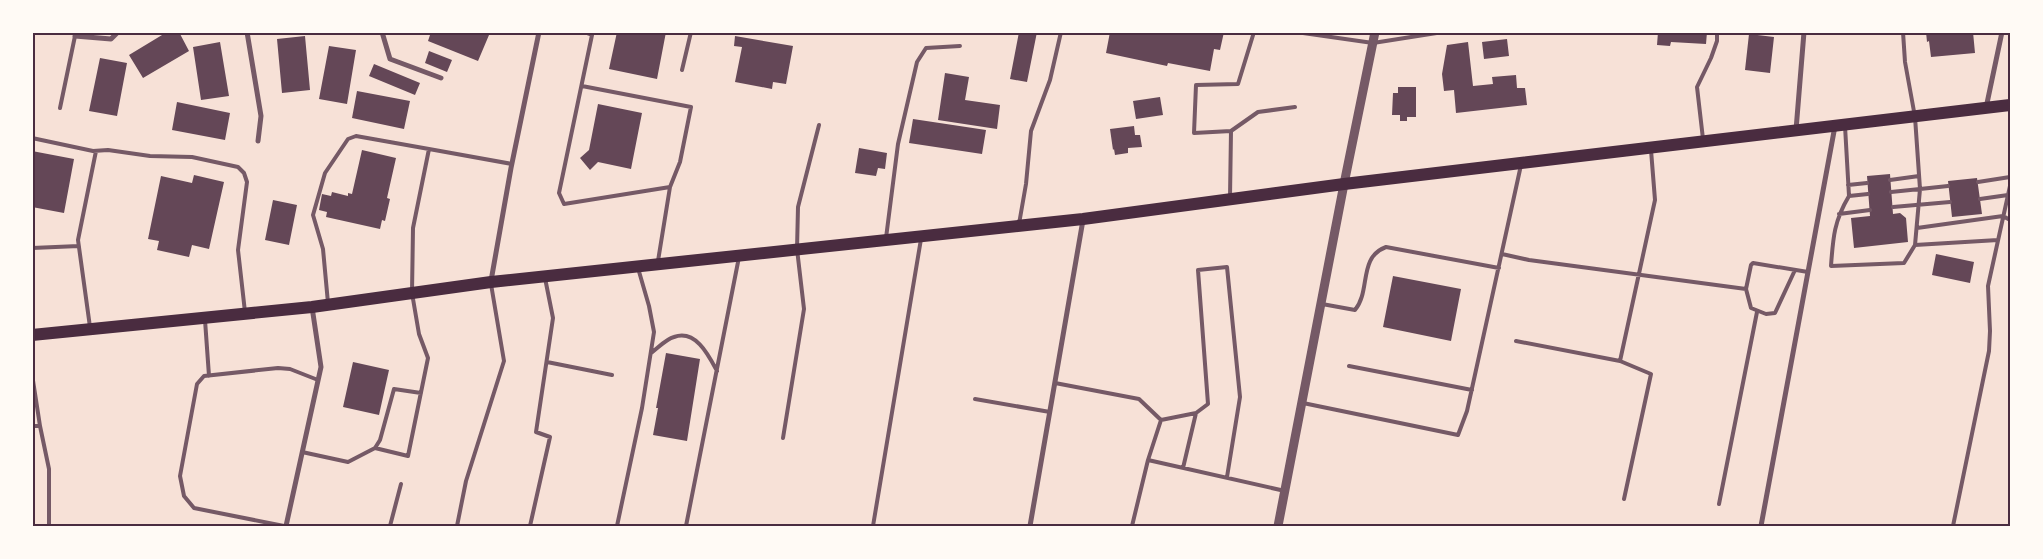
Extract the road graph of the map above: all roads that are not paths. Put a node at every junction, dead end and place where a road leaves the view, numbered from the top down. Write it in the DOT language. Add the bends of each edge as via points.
graph roads {
  1 [pos="118,32"];
  2 [pos="247,32"];
  3 [pos="363,32"];
  4 [pos="376,32"];
  5 [pos="382,32"];
  6 [pos="539,32"];
  7 [pos="584,32"];
  8 [pos="691,32"];
  9 [pos="1061,32"];
  10 [pos="1254,32"];
  11 [pos="1296,32"];
  12 [pos="1376,32"];
  13 [pos="1443,32"];
  14 [pos="1718,32"];
  15 [pos="1804,32"];
  16 [pos="1903,32"];
  17 [pos="2002,32"];
  18 [pos="75,36"];
  19 [pos="1373,43"];
  20 [pos="960,46"];
  21 [pos="682,70"];
  22 [pos="441,78"];
  23 [pos="582,86"];
  24 [pos="2010,105"];
  25 [pos="1295,107"];
  26 [pos="60,108"];
  27 [pos="1986,108"];
  28 [pos="1915,116"];
  29 [pos="819,125"];
  30 [pos="1840,125"];
  31 [pos="1796,130"];
  32 [pos="1230,131"];
  33 [pos="32,138"];
  34 [pos="258,141"];
  35 [pos="1704,142"];
  36 [pos="1651,148"];
  37 [pos="429,149"];
  38 [pos="96,151"];
  39 [pos="1522,163"];
  40 [pos="512,164"];
  41 [pos="1919,176"];
  42 [pos="2010,178"];
  43 [pos="1890,180"];
  44 [pos="1978,182"];
  45 [pos="1867,183"];
  46 [pos="1344,184"];
  47 [pos="1848,185"];
  48 [pos="1948,186"];
  49 [pos="2010,186"];
  50 [pos="670,187"];
  51 [pos="1920,189"];
  52 [pos="1891,192"];
  53 [pos="1868,194"];
  54 [pos="2008,195"];
  55 [pos="1849,196"];
  56 [pos="1230,199"];
  57 [pos="1980,199"];
  58 [pos="1950,202"];
  59 [pos="1918,205"];
  60 [pos="1893,207"];
  61 [pos="1870,210"];
  62 [pos="1839,214"];
  63 [pos="2003,216"];
  64 [pos="1083,219"];
  65 [pos="2010,220"];
  66 [pos="1018,226"];
  67 [pos="1917,228"];
  68 [pos="921,236"];
  69 [pos="885,240"];
  70 [pos="1998,240"];
  71 [pos="1915,245"];
  72 [pos="79,246"];
  73 [pos="32,248"];
  74 [pos="796,250"];
  75 [pos="1502,254"];
  76 [pos="740,255"];
  77 [pos="657,264"];
  78 [pos="637,266"];
  79 [pos="1499,268"];
  80 [pos="1795,270"];
  81 [pos="1808,272"];
  82 [pos="1639,274"];
  83 [pos="544,276"];
  84 [pos="491,282"];
  85 [pos="1746,289"];
  86 [pos="412,293"];
  87 [pos="328,304"];
  88 [pos="1321,304"];
  89 [pos="312,306"];
  90 [pos="1757,312"];
  91 [pos="245,313"];
  92 [pos="205,318"];
  93 [pos="90,329"];
  94 [pos="32,335"];
  95 [pos="1516,341"];
  96 [pos="651,353"];
  97 [pos="1620,361"];
  98 [pos="547,362"];
  99 [pos="1349,366"];
  100 [pos="717,370"];
  101 [pos="32,374"];
  102 [pos="612,375"];
  103 [pos="209,376"];
  104 [pos="318,380"];
  105 [pos="1055,383"];
  106 [pos="1472,390"];
  107 [pos="421,393"];
  108 [pos="975,399"];
  109 [pos="1302,403"];
  110 [pos="1050,412"];
  111 [pos="1196,414"];
  112 [pos="1160,420"];
  113 [pos="32,426"];
  114 [pos="40,426"];
  115 [pos="784,438"];
  116 [pos="375,448"];
  117 [pos="302,452"];
  118 [pos="1148,460"];
  119 [pos="1183,468"];
  120 [pos="1227,477"];
  121 [pos="401,484"];
  122 [pos="1285,491"];
  123 [pos="1624,499"];
  124 [pos="1719,504"];
  125 [pos="48,526"];
  126 [pos="285,526"];
  127 [pos="390,526"];
  128 [pos="456,526"];
  129 [pos="530,526"];
  130 [pos="617,526"];
  131 [pos="686,526"];
  132 [pos="873,526"];
  133 [pos="1030,526"];
  134 [pos="1132,526"];
  135 [pos="1278,526"];
  136 [pos="1761,526"];
  137 [pos="1953,526"];
  1 -- 18 [label="street" via="111,39"];
  2 -- 34 [label="street" via="261,116"];
  3 -- 4 [label="street"];
  5 -- 22 [label="street" via="390,59"];
  6 -- 40 [label="street"];
  7 -- 23 [label="lane" via="592,35"];
  8 -- 21 [label="lane"];
  9 -- 66 [label="lane" via="1050,80 1031,131"];
  10 -- 32 [label="lane" via="1238,84 1196,85 1194,133"];
  11 -- 19 [label="lane"];
  12 -- 19 [label="street"];
  13 -- 19 [label="lane"];
  14 -- 35 [label="lane" via="1698,87"];
  15 -- 31 [label="street"];
  16 -- 28 [label="lane"];
  17 -- 27 [label="street"];
  18 -- 26 [label="lane"];
  19 -- 46 [label="street"];
  20 -- 69 [label="lane" via="926,48 917,62 898,144"];
  23 -- 50 [label="lane" via="691,107 680,162"];
  23 -- 50 [label="lane" via="559,193 564,204"];
  24 -- 27 [label="main road"];
  25 -- 32 [label="lane" via="1258,112"];
  27 -- 28 [label="main road"];
  28 -- 30 [label="main road"];
  28 -- 41 [label="lane"];
  29 -- 74 [label="lane" via="798,208"];
  30 -- 31 [label="main road"];
  30 -- 47 [label="lane"];
  30 -- 81 [label="street"];
  31 -- 35 [label="main road"];
  32 -- 56 [label="lane"];
  33 -- 38 [label="lane"];
  35 -- 36 [label="main road"];
  36 -- 39 [label="main road"];
  36 -- 82 [label="lane" via="1655,200"];
  37 -- 40 [label="lane"];
  37 -- 86 [label="lane" via="413,228"];
  37 -- 87 [label="lane" via="356,136 348,139 325,173 313,216 323,249"];
  38 -- 72 [label="lane"];
  38 -- 91 [label="lane" via="192,157 238,167 247,182 238,250"];
  39 -- 46 [label="main road"];
  39 -- 75 [label="lane"];
  40 -- 84 [label="street"];
  41 -- 43 [label="lane"];
  41 -- 51 [label="lane"];
  42 -- 44 [label="lane"];
  45 -- 47 [label="lane"];
  46 -- 56 [label="main road"];
  46 -- 88 [label="street"];
  47 -- 55 [label="lane"];
  48 -- 51 [label="lane"];
  49 -- 54 [label="lane"];
  50 -- 77 [label="lane"];
  51 -- 52 [label="lane"];
  51 -- 59 [label="lane"];
  53 -- 55 [label="lane"];
  54 -- 57 [label="lane"];
  54 -- 63 [label="lane"];
  55 -- 62 [label="lane"];
  56 -- 64 [label="main road"];
  58 -- 59 [label="lane"];
  59 -- 60 [label="lane"];
  59 -- 67 [label="lane"];
  61 -- 62 [label="lane"];
  62 -- 71 [label="lane" via="1834,228 1831,266 1904,263"];
  63 -- 65 [label="lane"];
  63 -- 67 [label="lane"];
  63 -- 70 [label="lane"];
  64 -- 66 [label="main road"];
  64 -- 105 [label="street"];
  66 -- 68 [label="main road"];
  67 -- 71 [label="lane"];
  68 -- 69 [label="main road"];
  68 -- 132 [label="lane"];
  69 -- 74 [label="main road"];
  70 -- 71 [label="lane"];
  70 -- 137 [label="lane" via="1988,286 1989,351"];
  72 -- 73 [label="lane"];
  72 -- 93 [label="lane"];
  74 -- 76 [label="main road"];
  74 -- 115 [label="lane" via="804,309"];
  75 -- 79 [label="lane"];
  75 -- 82 [label="lane"];
  76 -- 77 [label="main road"];
  76 -- 100 [label="lane"];
  77 -- 78 [label="main road"];
  78 -- 83 [label="main road"];
  78 -- 96 [label="lane" via="654,332"];
  79 -- 88 [label="lane" via="1386,247 1376,251 1369,262 1360,304 1354,310"];
  79 -- 106 [label="lane"];
  80 -- 81 [label="lane"];
  80 -- 85 [label="lane" via="1753,263"];
  80 -- 90 [label="lane" via="1775,313"];
  81 -- 136 [label="street"];
  82 -- 85 [label="lane"];
  82 -- 97 [label="lane"];
  83 -- 84 [label="main road"];
  83 -- 98 [label="lane" via="553,318"];
  84 -- 86 [label="main road"];
  84 -- 128 [label="lane" via="504,361 466,481"];
  85 -- 90 [label="lane" via="1751,308"];
  86 -- 87 [label="main road"];
  86 -- 107 [label="lane" via="419,334 428,358"];
  87 -- 89 [label="main road"];
  88 -- 109 [label="street"];
  89 -- 91 [label="main road"];
  89 -- 104 [label="street" via="320,367"];
  90 -- 124 [label="lane"];
  91 -- 92 [label="main road"];
  92 -- 93 [label="main road"];
  92 -- 103 [label="lane"];
  93 -- 94 [label="main road"];
  95 -- 97 [label="lane"];
  96 -- 100 [label="lane" via="674,337 687,337 703,346"];
  96 -- 130 [label="lane"];
  97 -- 123 [label="lane" via="1651,374"];
  98 -- 102 [label="lane"];
  98 -- 129 [label="lane" via="536,432 550,437"];
  99 -- 106 [label="lane"];
  100 -- 131 [label="lane"];
  101 -- 114 [label="lane"];
  103 -- 104 [label="lane" via="278,368"];
  103 -- 126 [label="lane" via="204,376 196,384 180,476 184,496 194,508"];
  104 -- 117 [label="street"];
  105 -- 110 [label="street"];
  105 -- 112 [label="lane" via="1139,399"];
  106 -- 109 [label="lane" via="1458,434"];
  107 -- 116 [label="lane" via="394,389"];
  107 -- 116 [label="lane" via="408,456"];
  108 -- 110 [label="lane"];
  109 -- 122 [label="street"];
  110 -- 133 [label="street"];
  111 -- 112 [label="lane"];
  111 -- 119 [label="lane"];
  111 -- 120 [label="lane" via="1208,404 1198,270 1227,267 1240,397"];
  112 -- 118 [label="lane"];
  113 -- 114 [label="lane"];
  114 -- 125 [label="lane" via="49,469"];
  116 -- 117 [label="lane" via="348,462"];
  117 -- 126 [label="street"];
  118 -- 119 [label="lane"];
  118 -- 134 [label="lane"];
  119 -- 120 [label="lane"];
  120 -- 122 [label="lane"];
  121 -- 127 [label="lane"];
  122 -- 135 [label="street"];
}
